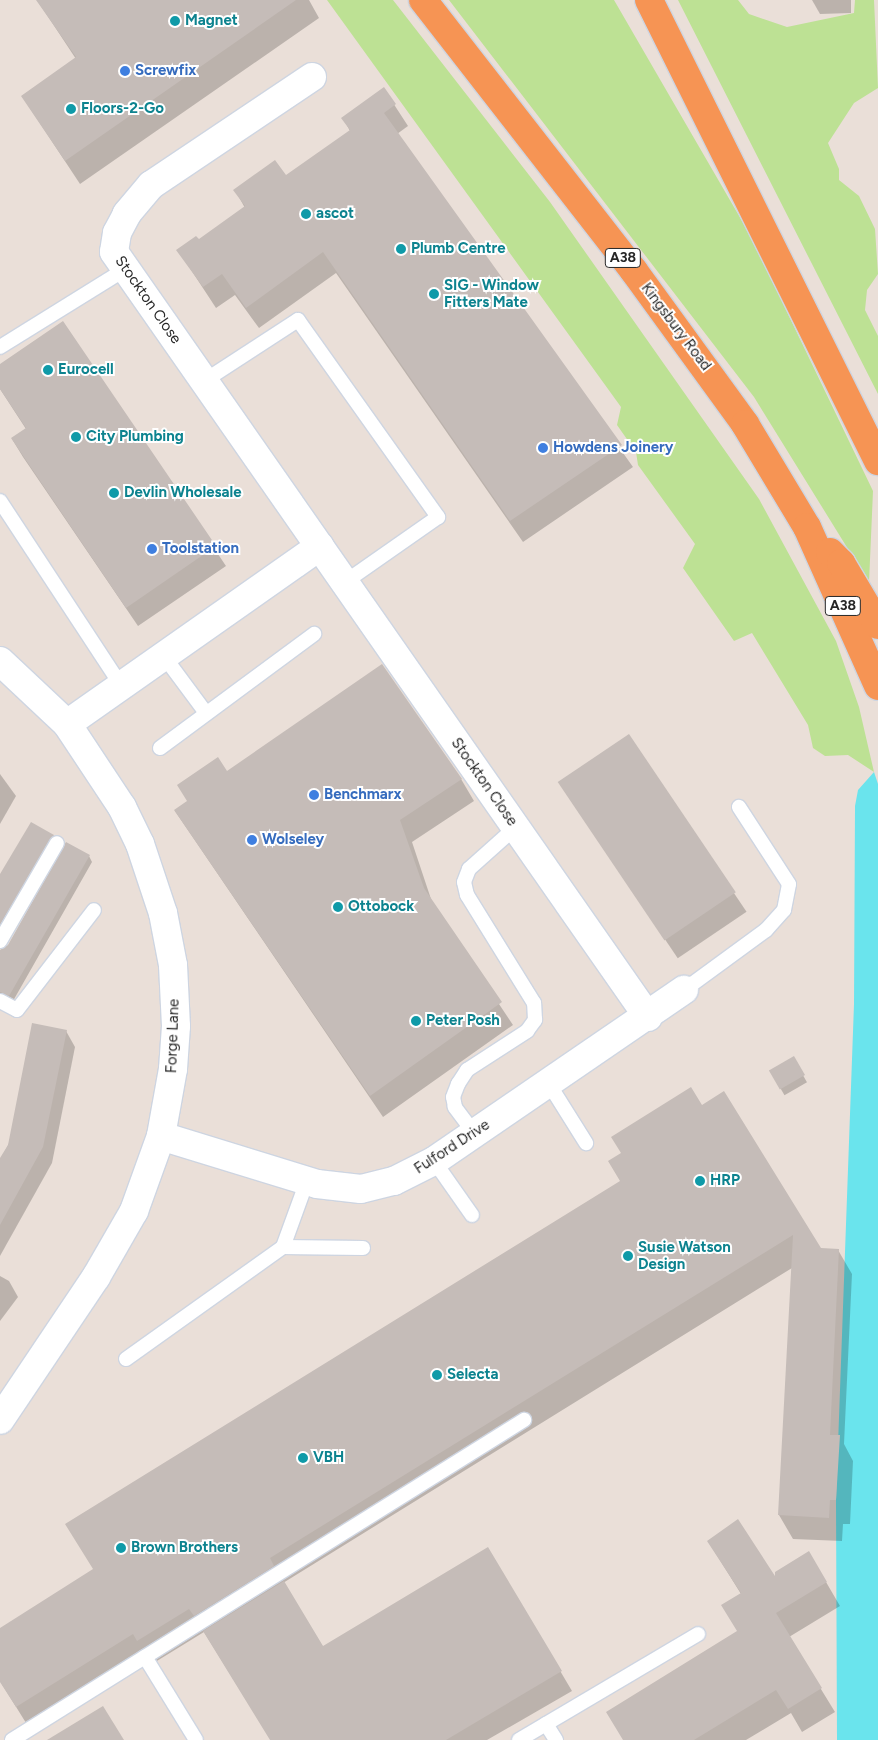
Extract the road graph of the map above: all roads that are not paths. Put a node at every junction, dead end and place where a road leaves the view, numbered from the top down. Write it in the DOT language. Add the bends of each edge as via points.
graph roads {
  1 [pos="423,0"];
  2 [pos="649,0"];
  3 [pos="312,77"];
  4 [pos="126,269"];
  5 [pos="0,347"];
  6 [pos="204,381"];
  7 [pos="878,461"];
  8 [pos="0,500"];
  9 [pos="807,527"];
  10 [pos="320,546"];
  11 [pos="345,582"];
  12 [pos="878,625"];
  13 [pos="314,634"];
  14 [pos="163,656"];
  15 [pos="0,661"];
  16 [pos="121,685"];
  17 [pos="878,686"];
  18 [pos="206,713"];
  19 [pos="67,724"];
  20 [pos="160,748"];
  21 [pos="740,807"];
  22 [pos="516,827"];
  23 [pos="57,842"];
  24 [pos="94,910"];
  25 [pos="0,941"];
  26 [pos="684,990"];
  27 [pos="0,1001"];
  28 [pos="648,1017"];
  29 [pos="549,1084"];
  30 [pos="475,1134"];
  31 [pos="161,1136"];
  32 [pos="586,1143"];
  33 [pos="434,1161"];
  34 [pos="306,1181"];
  35 [pos="472,1215"];
  36 [pos="283,1247"];
  37 [pos="363,1248"];
  38 [pos="126,1359"];
  39 [pos="0,1420"];
  40 [pos="524,1420"];
  41 [pos="698,1634"];
  42 [pos="145,1657"];
  43 [pos="546,1724"];
  44 [pos="12,1740"];
  45 [pos="196,1740"];
  46 [pos="519,1740"];
  47 [pos="556,1740"];
  1 -- 9 [label="highway, Kingsbury Road / A38" via="708,370"];
  2 -- 7 [label="highway"];
  3 -- 4 [label="street, Stockton Close" via="151,185 127,214 117,233 114,252"];
  4 -- 5 [label="lane"];
  4 -- 6 [label="street, Stockton Close"];
  6 -- 10 [label="street, Stockton Close"];
  6 -- 11 [label="lane" via="298,320 438,517"];
  8 -- 16 [label="lane"];
  9 -- 12 [label="highway, A38" via="841,563"];
  9 -- 17 [label="highway, Kingsbury Road / A38"];
  10 -- 11 [label="street, Stockton Close"];
  10 -- 14 [label="street"];
  11 -- 22 [label="street, Stockton Close"];
  13 -- 18 [label="lane"];
  14 -- 16 [label="street"];
  14 -- 18 [label="lane"];
  15 -- 19 [label="street, Forge Lane"];
  16 -- 19 [label="street"];
  18 -- 20 [label="lane"];
  19 -- 31 [label="street, Forge Lane" via="122,807 140,844 163,913 173,965 176,1026 173,1069"];
  21 -- 26 [label="lane" via="789,884 784,910 766,930"];
  22 -- 28 [label="street, Stockton Close"];
  22 -- 30 [label="lane" via="469,869 464,882 467,895 534,1003 535,1020 527,1031 467,1070 458,1084 453,1097 455,1107"];
  23 -- 25 [label="lane"];
  24 -- 27 [label="lane" via="17,1010"];
  26 -- 28 [label="street, Fulford Drive"];
  28 -- 29 [label="street, Fulford Drive"];
  29 -- 30 [label="street, Fulford Drive"];
  29 -- 32 [label="lane"];
  30 -- 33 [label="street, Fulford Drive"];
  31 -- 34 [label="street, Fulford Drive"];
  31 -- 39 [label="street, Forge Lane" via="144,1188 122,1235"];
  33 -- 34 [label="street, Fulford Drive" via="394,1181 361,1189"];
  33 -- 35 [label="lane"];
  34 -- 36 [label="lane"];
  36 -- 37 [label="lane"];
  36 -- 38 [label="lane"];
  40 -- 42 [label="lane"];
  41 -- 43 [label="lane"];
  42 -- 44 [label="lane"];
  42 -- 45 [label="lane"];
  43 -- 46 [label="lane"];
  43 -- 47 [label="lane"];
}
